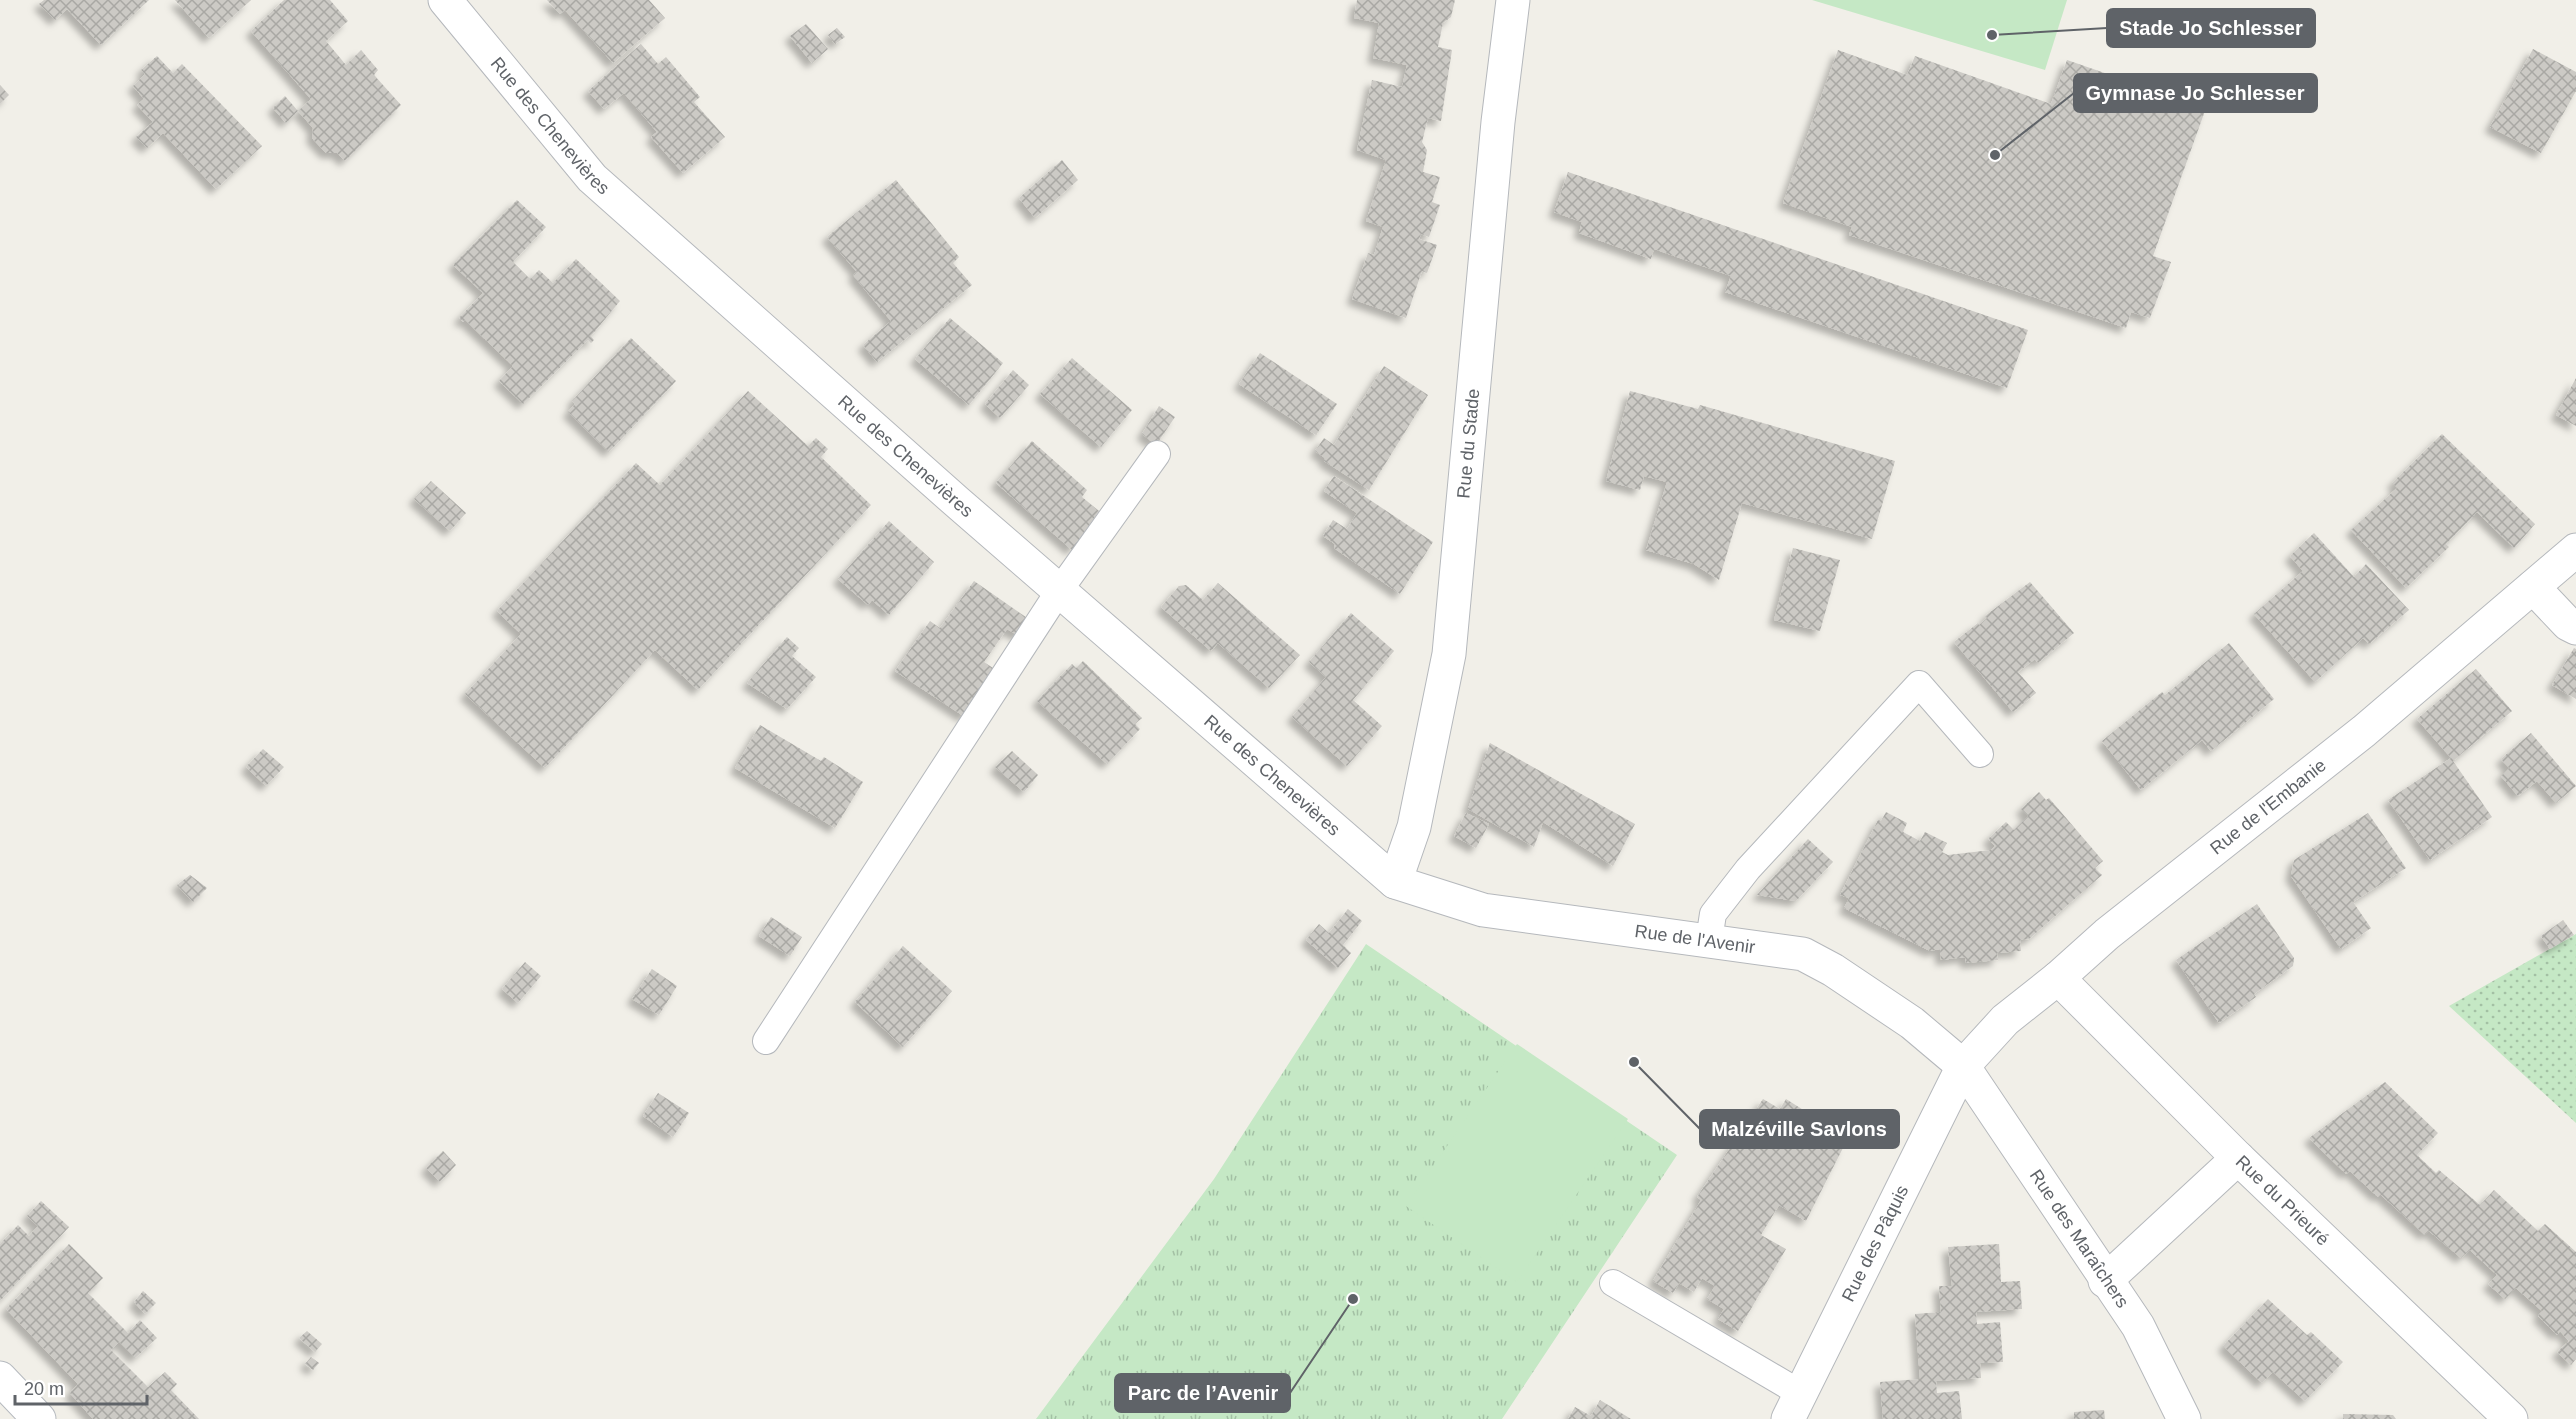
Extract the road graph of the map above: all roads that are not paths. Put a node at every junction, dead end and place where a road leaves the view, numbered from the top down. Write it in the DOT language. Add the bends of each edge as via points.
graph roads {
  1 [pos="445,0"];
  2 [pos="1513,0"];
  3 [pos="1157,454"];
  4 [pos="2576,550"];
  5 [pos="2533,587"];
  6 [pos="1059,591"];
  7 [pos="2576,628"];
  8 [pos="1980,753"];
  9 [pos="1395,882"];
  10 [pos="1708,940"];
  11 [pos="2058,978"];
  12 [pos="766,1041"];
  13 [pos="1963,1066"];
  14 [pos="2238,1158"];
  15 [pos="2105,1281"];
  16 [pos="1613,1283"];
  17 [pos="0,1378"];
  18 [pos="1794,1406"];
  19 [pos="39,1419"];
  20 [pos="2184,1419"];
  21 [pos="2511,1419"];
  1 -- 6 [label="street, Rue des Chenevières" via="592,178"];
  2 -- 9 [label="street, Rue du Stade" via="1498,122 1449,654 1414,827"];
  3 -- 6 [label="lane"];
  4 -- 5 [label="street, Rue de l'Embanie"];
  5 -- 7 [label="street"];
  5 -- 11 [label="street, Rue de l'Embanie" via="2364,731 2107,934"];
  6 -- 9 [label="street, Rue des Chenevières"];
  6 -- 12 [label="lane"];
  8 -- 10 [label="lane" via="1919,684 1748,869 1713,914"];
  9 -- 10 [label="street, Rue de l'Avenir" via="1483,910"];
  10 -- 13 [label="street, Rue de l'Avenir" via="1803,954 1912,1023"];
  11 -- 13 [label="street, Rue de l'Embanie" via="2005,1020"];
  11 -- 14 [label="street, Rue du Prieuré"];
  13 -- 15 [label="street, Rue des Maraîchers"];
  13 -- 18 [label="street, Rue des Pâquis"];
  14 -- 15 [label="street"];
  14 -- 21 [label="street, Rue du Prieuré"];
  15 -- 20 [label="street, Rue des Maraîchers" via="2138,1326"];
  16 -- 18 [label="lane"];
  17 -- 19 [label="street"];
}
